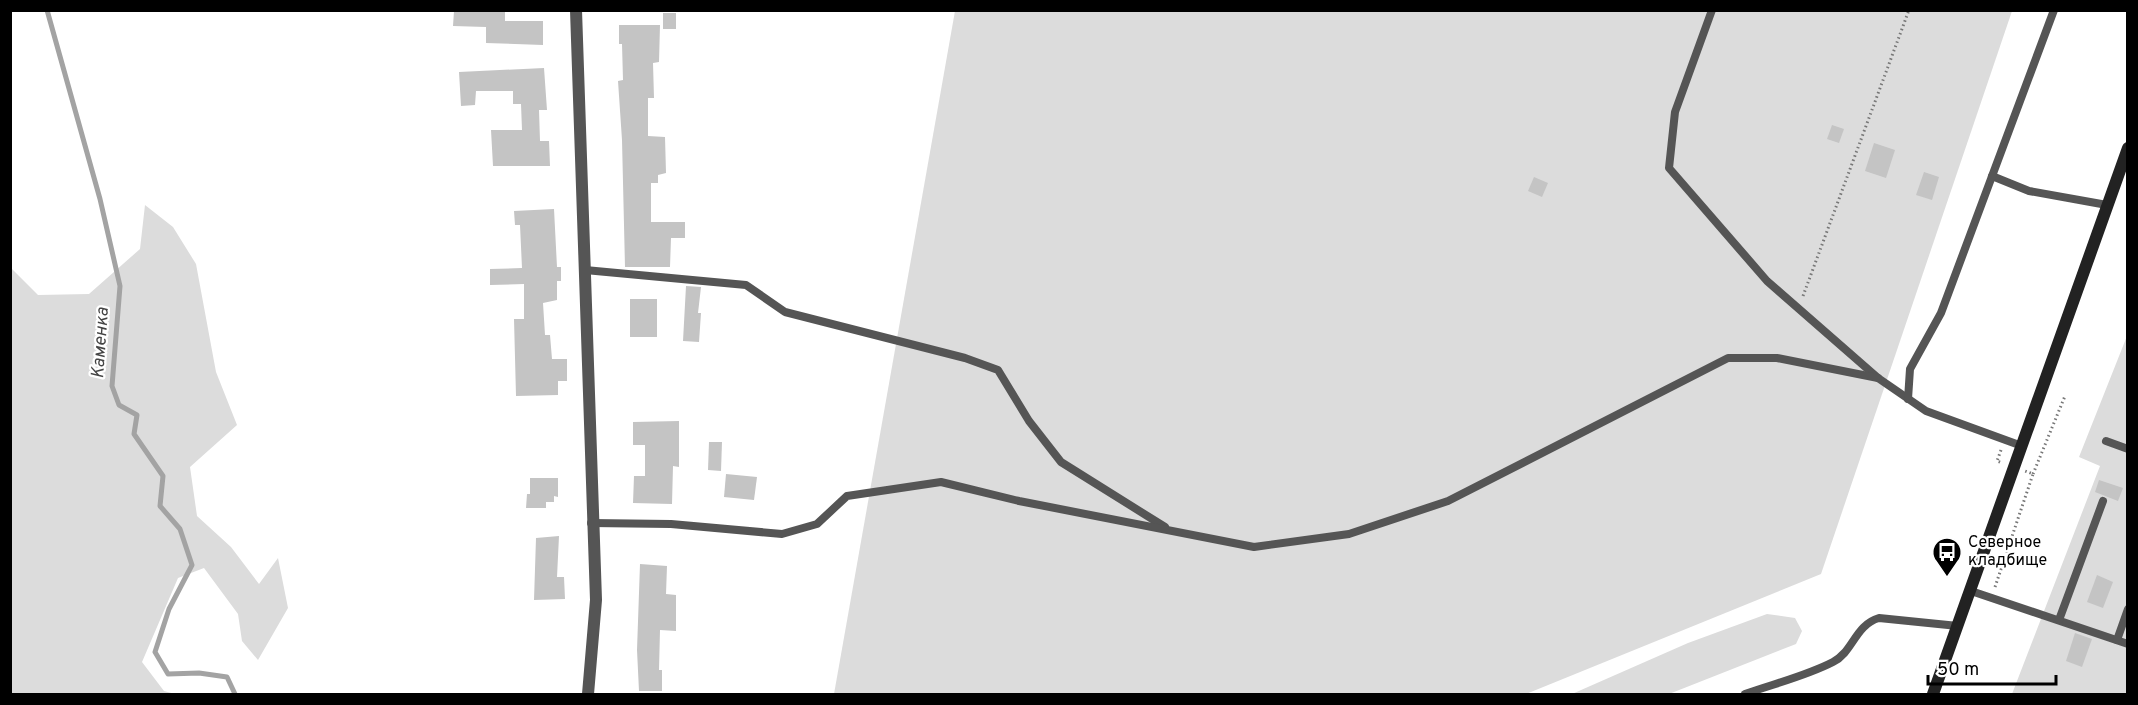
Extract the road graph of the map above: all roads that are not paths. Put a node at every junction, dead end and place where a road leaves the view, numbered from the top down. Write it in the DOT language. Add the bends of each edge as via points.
graph roads {
  1 [pos="576,10"];
  2 [pos="1712,10"];
  3 [pos="2054,10"];
  4 [pos="2127,148"];
  5 [pos="1992,177"];
  6 [pos="2107,205"];
  7 [pos="585,270"];
  8 [pos="1878,378"];
  9 [pos="1908,399"];
  10 [pos="2106,441"];
  11 [pos="2022,446"];
  12 [pos="2127,448"];
  13 [pos="2103,501"];
  14 [pos="591,523"];
  15 [pos="1171,531"];
  16 [pos="1971,591"];
  17 [pos="2127,609"];
  18 [pos="2059,620"];
  19 [pos="1958,626"];
  20 [pos="2117,640"];
  21 [pos="2127,644"];
  22 [pos="588,694"];
  23 [pos="1744,694"];
  24 [pos="1933,694"];
  1 -- 7 [label="street"];
  2 -- 8 [label="lane" via="1675,112 1669,168 1767,282"];
  3 -- 5 [label="lane"];
  4 -- 6 [label="main road"];
  5 -- 6 [label="lane" via="2029,191"];
  5 -- 9 [label="lane" via="1941,313 1910,369"];
  6 -- 11 [label="main road"];
  7 -- 14 [label="street"];
  7 -- 15 [label="lane" via="746,285 785,312 998,370 1060,462"];
  8 -- 9 [label="lane"];
  8 -- 15 [label="lane" via="1776,358 1728,358 1448,501 1349,534 1254,547"];
  9 -- 11 [label="lane" via="1944,418"];
  10 -- 12 [label="lane"];
  11 -- 16 [label="main road"];
  13 -- 18 [label="lane"];
  14 -- 15 [label="lane" via="671,524 782,534 817,524 847,496 941,482"];
  14 -- 22 [label="street" via="596,600"];
  16 -- 18 [label="lane"];
  16 -- 19 [label="main road"];
  17 -- 20 [label="lane"];
  18 -- 20 [label="lane"];
  19 -- 23 [label="lane" via="1889,619 1870,621 1834,662"];
  19 -- 24 [label="main road"];
  20 -- 21 [label="lane"];
}
